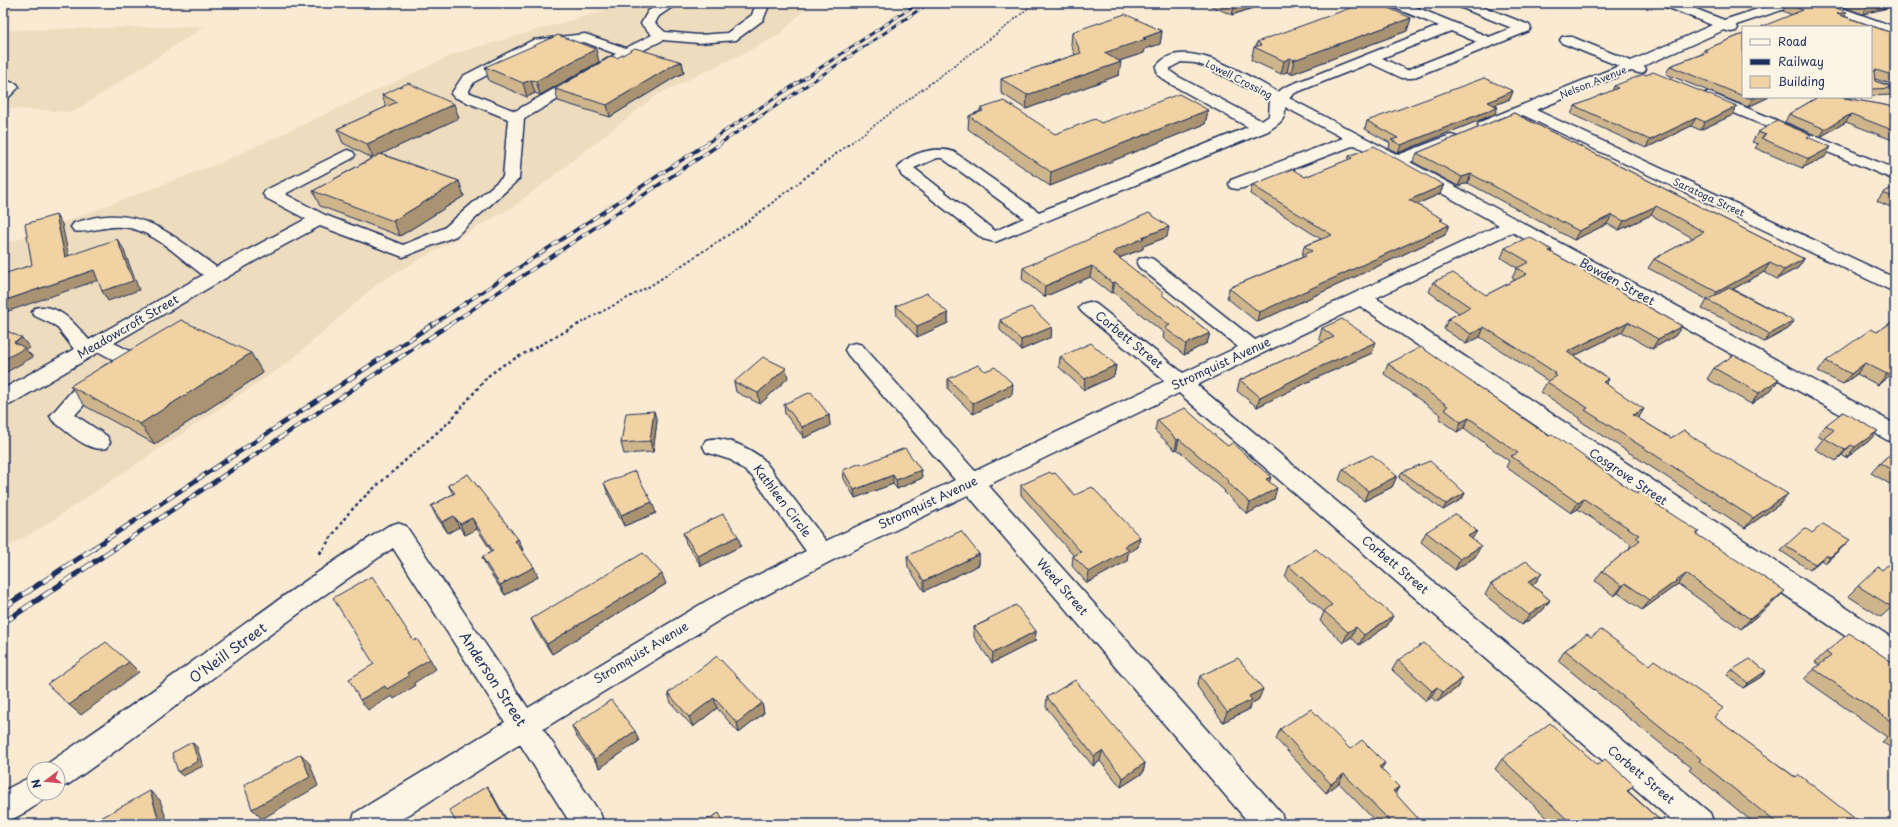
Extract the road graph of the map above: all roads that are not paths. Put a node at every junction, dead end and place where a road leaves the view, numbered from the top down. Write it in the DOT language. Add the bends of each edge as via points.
graph roads {
  1 [pos="671,3"];
  2 [pos="763,3"];
  3 [pos="1396,3"];
  4 [pos="1462,3"];
  5 [pos="1669,3"];
  6 [pos="1789,3"];
  7 [pos="1816,3"];
  8 [pos="1724,25"];
  9 [pos="1451,26"];
  10 [pos="1895,32"];
  11 [pos="1742,33"];
  12 [pos="661,36"];
  13 [pos="1567,40"];
  14 [pos="1489,42"];
  15 [pos="627,53"];
  16 [pos="1370,58"];
  17 [pos="1631,66"];
  18 [pos="1653,75"];
  19 [pos="3,84"];
  20 [pos="1697,93"];
  21 [pos="3,95"];
  22 [pos="1278,99"];
  23 [pos="1524,110"];
  24 [pos="516,117"];
  25 [pos="1262,128"];
  26 [pos="1474,130"];
  27 [pos="1460,136"];
  28 [pos="1356,139"];
  29 [pos="347,155"];
  30 [pos="1397,161"];
  31 [pos="1895,175"];
  32 [pos="1237,184"];
  33 [pos="319,219"];
  34 [pos="1038,220"];
  35 [pos="1513,225"];
  36 [pos="80,227"];
  37 [pos="1146,263"];
  38 [pos="216,276"];
  39 [pos="1895,285"];
  40 [pos="1362,298"];
  41 [pos="1089,308"];
  42 [pos="42,312"];
  43 [pos="93,347"];
  44 [pos="1254,349"];
  45 [pos="855,350"];
  46 [pos="1181,383"];
  47 [pos="3,399"];
  48 [pos="1895,434"];
  49 [pos="99,442"];
  50 [pos="714,446"];
  51 [pos="971,483"];
  52 [pos="397,533"];
  53 [pos="822,554"];
  54 [pos="1895,655"];
  55 [pos="523,725"];
  56 [pos="66,769"];
  57 [pos="26,794"];
  58 [pos="3,808"];
  59 [pos="366,824"];
  60 [pos="588,824"];
  61 [pos="1270,824"];
  62 [pos="1699,824"];
  1 -- 12 [label="street" via="653,14 648,24"];
  2 -- 12 [label="street" via="758,18 731,37 699,39"];
  3 -- 9 [label="street"];
  4 -- 14 [label="street" via="1524,28"];
  5 -- 8 [label="street"];
  6 -- 8 [label="street, Nelson Avenue"];
  7 -- 10 [label="street"];
  8 -- 11 [label="street"];
  8 -- 17 [label="street, Nelson Avenue"];
  9 -- 14 [label="street"];
  9 -- 16 [label="street"];
  12 -- 15 [label="street"];
  13 -- 17 [label="street"];
  14 -- 16 [label="street" via="1407,75"];
  15 -- 24 [label="street"];
  15 -- 24 [label="street" via="585,38 538,43 468,79 459,94"];
  16 -- 22 [label="street" via="1290,90"];
  17 -- 18 [label="street"];
  17 -- 23 [label="street, Nelson Avenue"];
  19 -- 21 [label="street" via="12,88"];
  20 -- 31 [label="street"];
  22 -- 25 [label="street, Lowell Crossing" via="1276,120"];
  22 -- 25 [label="street, Lowell Crossing" via="1200,59 1181,58 1172,60 1163,67 1163,72 1172,79"];
  22 -- 28 [label="street, Bowden Street"];
  23 -- 26 [label="street, Nelson Avenue"];
  23 -- 39 [label="street, Saratoga Street"];
  24 -- 33 [label="street" via="511,179 450,232 403,251"];
  25 -- 34 [label="street"];
  27 -- 30 [label="street"];
  28 -- 30 [label="street, Bowden Street"];
  28 -- 32 [label="street"];
  29 -- 33 [label="street" via="272,194"];
  30 -- 35 [label="street, Bowden Street"];
  33 -- 38 [label="street, Meadowcroft Street"];
  34 -- 34 [label="street" via="948,155 934,154 909,164 906,168 988,235 995,237"];
  35 -- 40 [label="street, Stromquist Avenue"];
  35 -- 48 [label="street, Bowden Street"];
  36 -- 38 [label="street" via="107,221 140,225 156,231"];
  37 -- 44 [label="street"];
  38 -- 43 [label="street, Meadowcroft Street"];
  40 -- 44 [label="street, Stromquist Avenue"];
  40 -- 54 [label="street, Cosgrove Street"];
  41 -- 46 [label="street, Corbett Street"];
  42 -- 43 [label="street" via="63,322"];
  43 -- 47 [label="street, Meadowcroft Street"];
  43 -- 49 [label="street" via="129,359 84,391 62,416"];
  44 -- 46 [label="street, Stromquist Avenue"];
  45 -- 51 [label="street, Weed Street"];
  46 -- 51 [label="street, Stromquist Avenue"];
  46 -- 62 [label="street, Corbett Street"];
  50 -- 53 [label="street, Kathleen Circle" via="744,456 760,470"];
  51 -- 53 [label="street, Stromquist Avenue"];
  51 -- 61 [label="street, Weed Street"];
  52 -- 55 [label="street, Anderson Street"];
  52 -- 56 [label="street, O'Neill Street" via="341,569"];
  53 -- 55 [label="street, Stromquist Avenue" via="673,633"];
  55 -- 59 [label="street, Stromquist Avenue"];
  55 -- 60 [label="street, Anderson Street"];
  57 -- 58 [label="street"];
}
